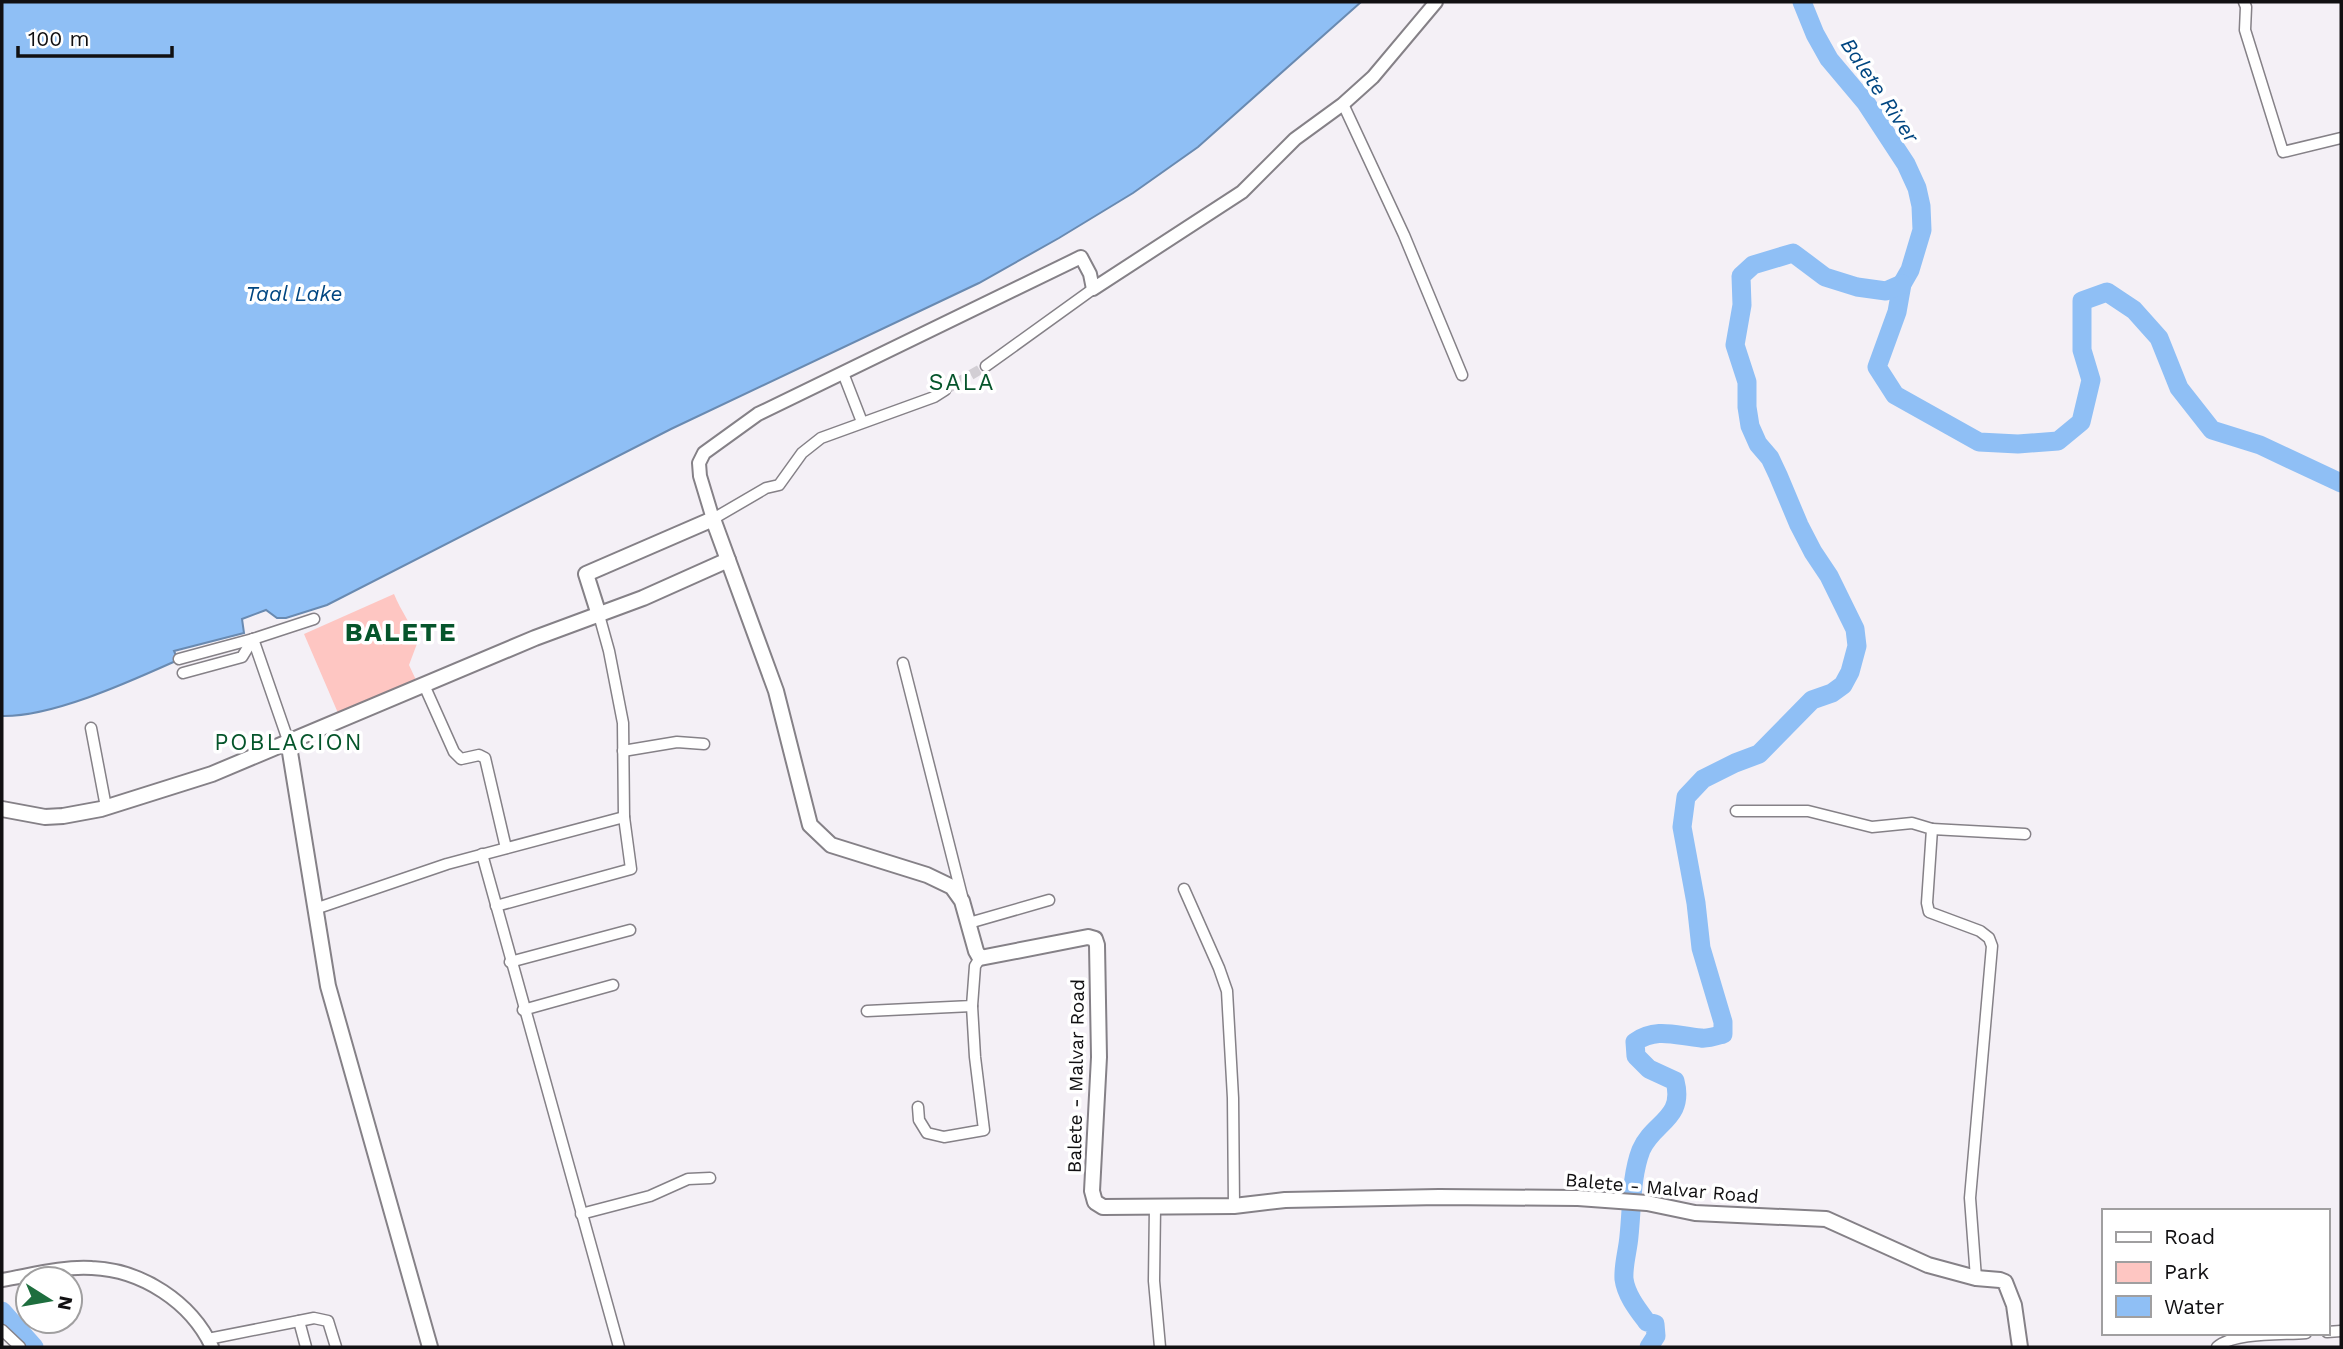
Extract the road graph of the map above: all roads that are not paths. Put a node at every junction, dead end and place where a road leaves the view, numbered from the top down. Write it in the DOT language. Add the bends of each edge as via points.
graph roads {
  1 [pos="1436,2"];
  2 [pos="2244,2"];
  3 [pos="1343,104"];
  4 [pos="2341,138"];
  5 [pos="1093,289"];
  6 [pos="986,366"];
  7 [pos="843,373"];
  8 [pos="1462,375"];
  9 [pos="945,390"];
  10 [pos="862,422"];
  11 [pos="713,519"];
  12 [pos="728,560"];
  13 [pos="599,615"];
  14 [pos="314,619"];
  15 [pos="256,638"];
  16 [pos="179,659"];
  17 [pos="902,663"];
  18 [pos="183,673"];
  19 [pos="425,685"];
  20 [pos="90,729"];
  21 [pos="288,740"];
  22 [pos="704,744"];
  23 [pos="623,751"];
  24 [pos="106,807"];
  25 [pos="2,810"];
  26 [pos="1736,811"];
  27 [pos="624,817"];
  28 [pos="1932,829"];
  29 [pos="2025,834"];
  30 [pos="506,848"];
  31 [pos="482,854"];
  32 [pos="1184,889"];
  33 [pos="1049,900"];
  34 [pos="962,901"];
  35 [pos="496,906"];
  36 [pos="315,909"];
  37 [pos="969,923"];
  38 [pos="630,930"];
  39 [pos="980,958"];
  40 [pos="510,962"];
  41 [pos="613,985"];
  42 [pos="972,1006"];
  43 [pos="523,1010"];
  44 [pos="867,1011"];
  45 [pos="918,1107"];
  46 [pos="710,1178"];
  47 [pos="1234,1206"];
  48 [pos="1155,1207"];
  49 [pos="581,1214"];
  50 [pos="1976,1278"];
  51 [pos="2,1280"];
  52 [pos="299,1321"];
  53 [pos="2,1330"];
  54 [pos="2274,1335"];
  55 [pos="210,1343"];
  56 [pos="20,1347"];
  57 [pos="306,1347"];
  58 [pos="336,1347"];
  59 [pos="430,1347"];
  60 [pos="619,1347"];
  61 [pos="1160,1347"];
  62 [pos="2020,1347"];
  63 [pos="2217,1347"];
  1 -- 3 [label="street"];
  2 -- 4 [label="street" via="2245,30 2283,152"];
  3 -- 5 [label="street" via="1295,139 1242,192"];
  3 -- 8 [label="street"];
  5 -- 6 [label="street"];
  5 -- 7 [label="street" via="1081,257"];
  7 -- 10 [label="street"];
  7 -- 11 [label="street" via="758,414 704,453 700,476"];
  9 -- 10 [label="street"];
  10 -- 11 [label="street" via="821,438 802,453 779,485"];
  11 -- 12 [label="main road"];
  11 -- 13 [label="main road" via="586,575"];
  12 -- 13 [label="main road"];
  12 -- 34 [label="main road" via="776,691 810,825 831,845 927,875 952,887"];
  13 -- 19 [label="main road"];
  13 -- 23 [label="street" via="623,723"];
  14 -- 15 [label="street"];
  15 -- 16 [label="street"];
  15 -- 18 [label="street" via="242,657"];
  15 -- 21 [label="street"];
  17 -- 34 [label="street"];
  19 -- 21 [label="main road"];
  19 -- 30 [label="street" via="454,752 461,760 485,758"];
  20 -- 24 [label="street"];
  21 -- 24 [label="main road" via="212,774"];
  21 -- 36 [label="main road"];
  22 -- 23 [label="street" via="687,741"];
  23 -- 27 [label="street"];
  24 -- 25 [label="main road" via="45,817"];
  26 -- 28 [label="street" via="1808,811 1872,827 1912,823"];
  27 -- 30 [label="street"];
  27 -- 35 [label="street" via="631,869"];
  28 -- 29 [label="street"];
  28 -- 50 [label="street" via="1929,912 1980,931 1992,946 1970,1198"];
  30 -- 31 [label="street"];
  31 -- 35 [label="street"];
  31 -- 36 [label="street"];
  32 -- 47 [label="street" via="1227,992"];
  33 -- 37 [label="street"];
  34 -- 37 [label="main road"];
  35 -- 40 [label="street"];
  36 -- 59 [label="main road" via="337,1026"];
  37 -- 39 [label="main road"];
  38 -- 40 [label="street"];
  39 -- 42 [label="street" via="975,965"];
  39 -- 48 [label="main road, Balete - Malvar Road" via="1095,939 1099,1057 1095,1202 1103,1207"];
  40 -- 43 [label="street"];
  41 -- 43 [label="street"];
  42 -- 44 [label="street"];
  42 -- 45 [label="street" via="984,1130 944,1137 927,1133"];
  43 -- 49 [label="street"];
  46 -- 49 [label="street" via="688,1179 650,1196"];
  47 -- 48 [label="main road, Balete - Malvar Road"];
  47 -- 50 [label="main road, Balete - Malvar Road" via="1285,1200 1578,1198 1647,1203 1695,1213 1826,1219 1928,1265"];
  48 -- 61 [label="street" via="1154,1281"];
  49 -- 60 [label="street"];
  50 -- 62 [label="main road, Balete - Malvar Road" via="2005,1282 2014,1305"];
  51 -- 55 [label="street" via="76,1268 121,1272 179,1303"];
  52 -- 55 [label="street"];
  52 -- 57 [label="street"];
  52 -- 58 [label="street" via="328,1321"];
  53 -- 56 [label="street"];
  54 -- 63 [label="street" via="2241,1337"];
}
